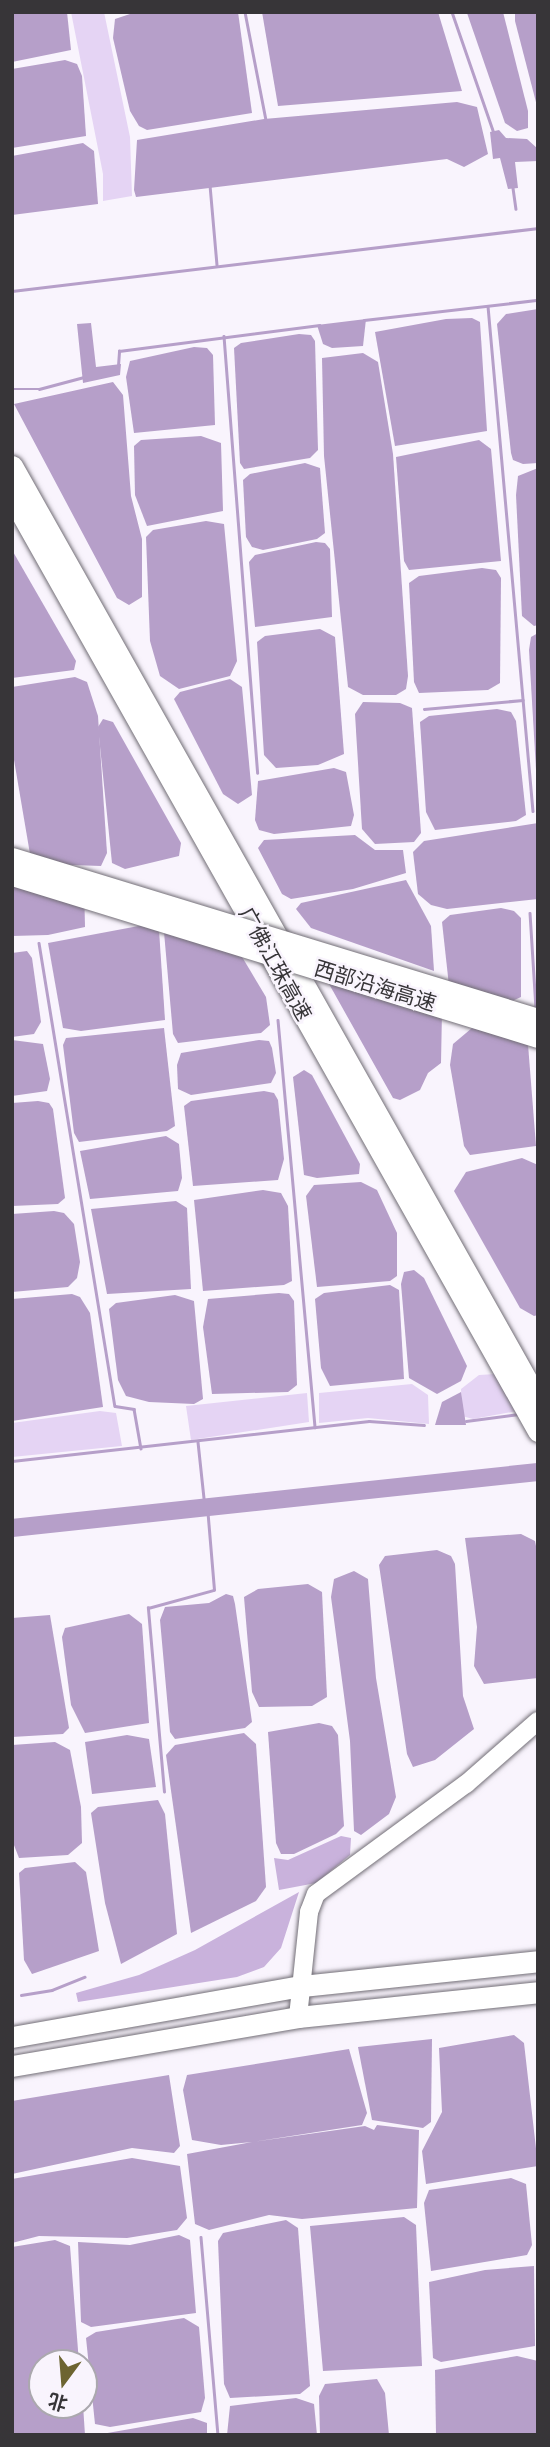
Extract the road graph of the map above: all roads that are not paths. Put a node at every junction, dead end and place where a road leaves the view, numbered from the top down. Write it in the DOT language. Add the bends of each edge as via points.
graph roads {
  1 [pos="12,466"];
  2 [pos="12,497"];
  3 [pos="12,858"];
  4 [pos="12,875"];
  5 [pos="538,1019"];
  6 [pos="538,1037"];
  7 [pos="491,1332"];
  8 [pos="538,1399"];
  9 [pos="538,1431"];
  10 [pos="538,1721"];
  11 [pos="538,1961"];
  12 [pos="302,1986"];
  13 [pos="538,1992"];
  14 [pos="298,2017"];
  15 [pos="12,2037"];
  16 [pos="12,2066"];
  1 -- 7 [label="highway, 广佛江珠高速"];
  2 -- 7 [label="highway, 广佛江珠高速"];
  3 -- 5 [label="highway, 西部沿海高速, bridge"];
  4 -- 6 [label="highway, 西部沿海高速, bridge"];
  7 -- 8 [label="highway, 广佛江珠高速"];
  7 -- 9 [label="highway, 广佛江珠高速"];
  10 -- 12 [label="main road" via="466,1784 316,1894 309,1912"];
  11 -- 12 [label="highway"];
  12 -- 14 [label="main road"];
  12 -- 15 [label="highway"];
  13 -- 14 [label="highway"];
  14 -- 16 [label="highway"];
}
